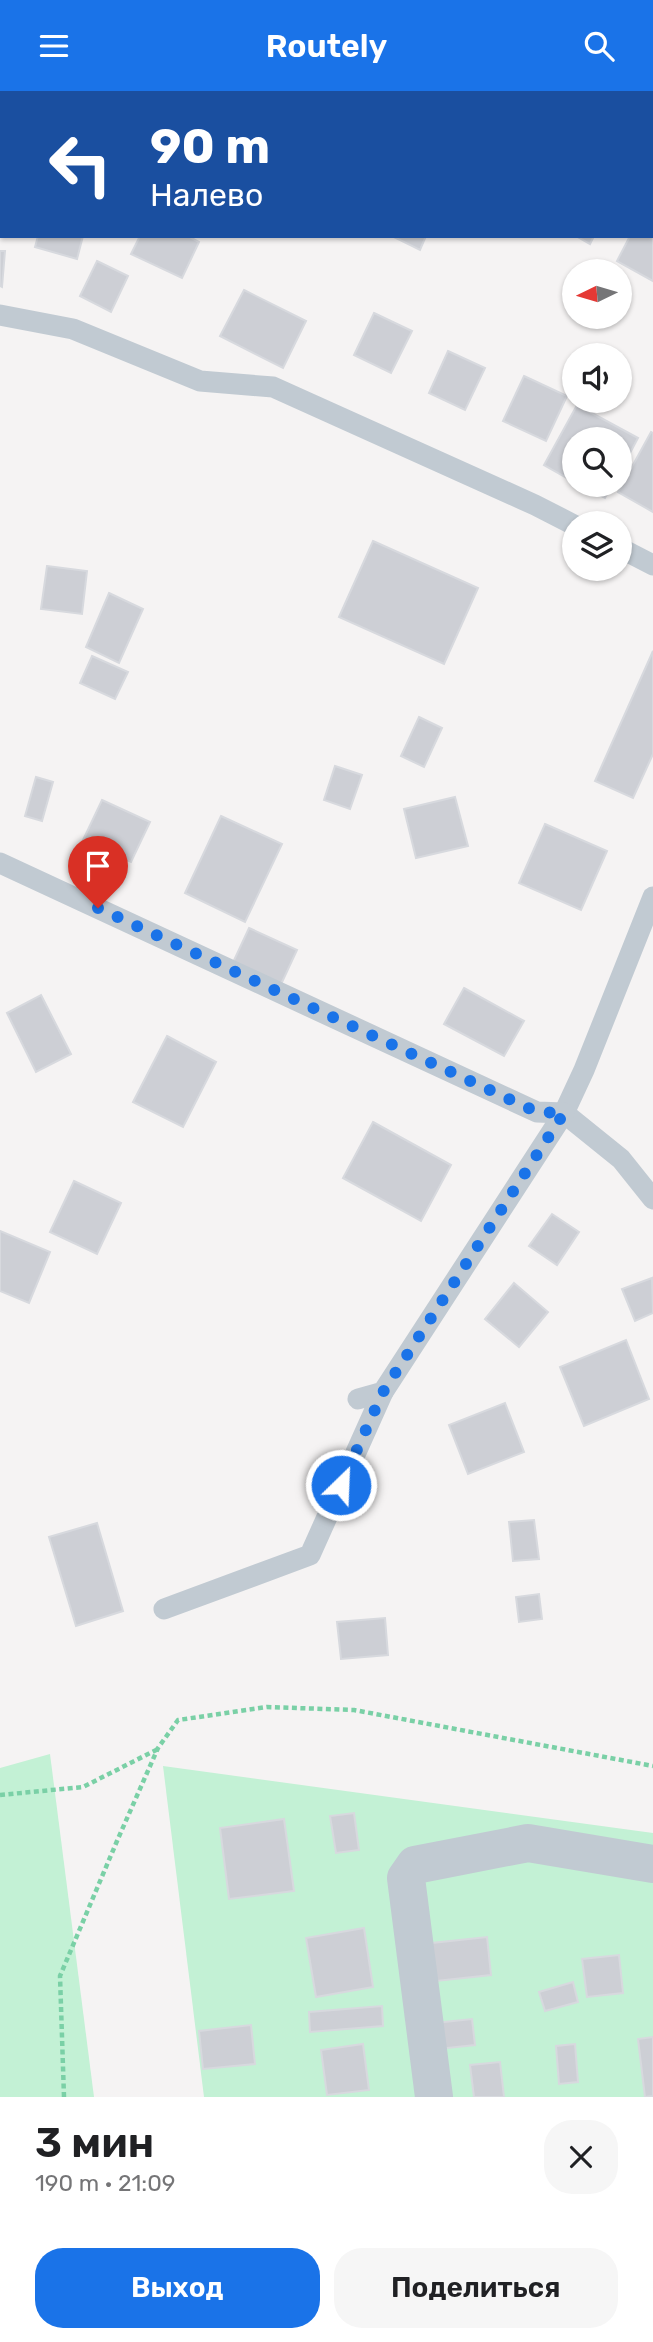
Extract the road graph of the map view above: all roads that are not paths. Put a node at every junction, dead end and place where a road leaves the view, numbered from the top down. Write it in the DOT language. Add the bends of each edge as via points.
graph roads {
  1 [pos="0,315"];
  2 [pos="562,519"];
  3 [pos="632,554"];
  4 [pos="653,565"];
  5 [pos="0,863"];
  6 [pos="653,897"];
  7 [pos="564,1113"];
  8 [pos="653,1199"];
  9 [pos="383,1392"];
  10 [pos="358,1399"];
  11 [pos="164,1609"];
  12 [pos="653,1864"];
  13 [pos="434,2097"];
  1 -- 2 [label="lane" via="74,329 200,381 273,387"];
  3 -- 4 [label="lane"];
  5 -- 7 [label="lane" via="537,1112"];
  6 -- 7 [label="lane"];
  7 -- 8 [label="lane" via="621,1159"];
  7 -- 9 [label="lane"];
  9 -- 10 [label="lane"];
  9 -- 11 [label="lane" via="310,1555"];
  12 -- 13 [label="street" via="528,1843 415,1865 406,1878"];
}
